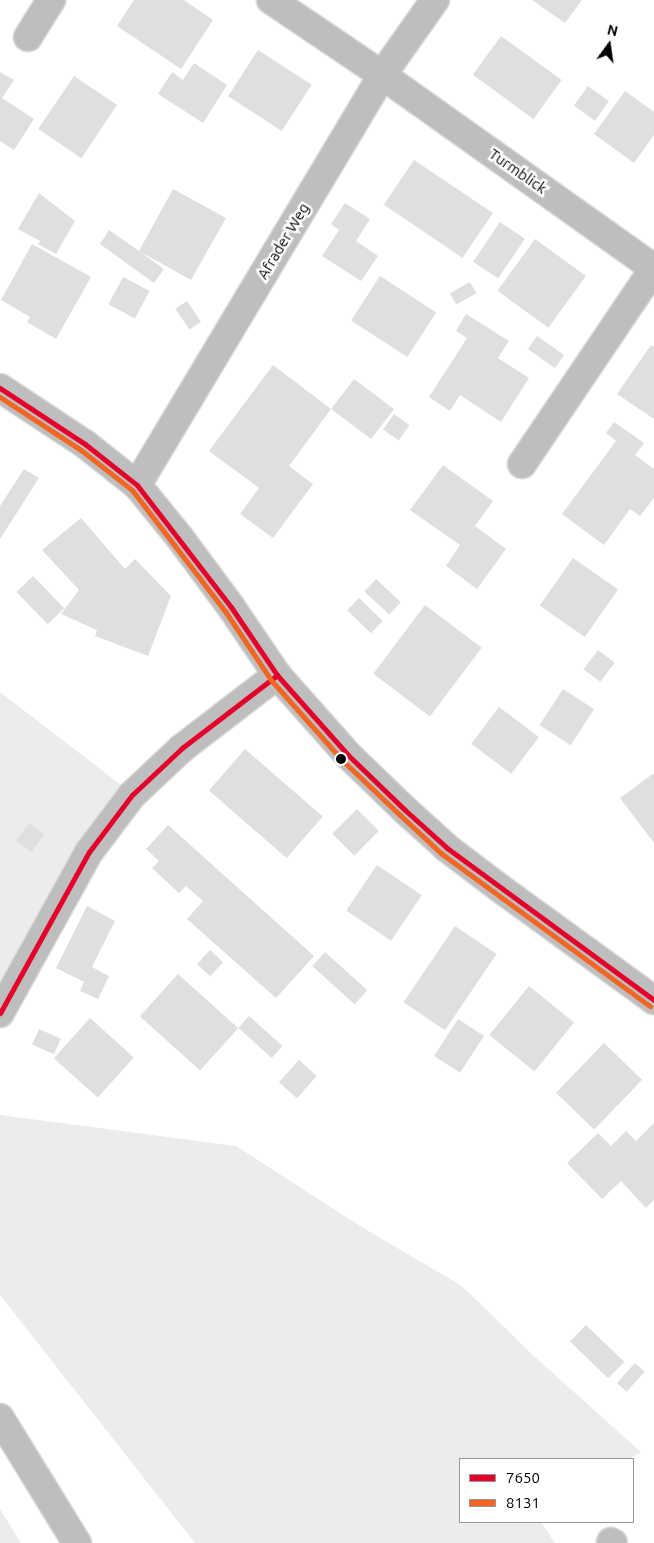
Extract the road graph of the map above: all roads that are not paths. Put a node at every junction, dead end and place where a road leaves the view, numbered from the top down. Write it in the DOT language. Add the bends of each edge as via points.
graph roads {
  1 [pos="51,0"];
  2 [pos="271,0"];
  3 [pos="435,0"];
  4 [pos="28,37"];
  5 [pos="382,75"];
  6 [pos="654,268"];
  7 [pos="0,388"];
  8 [pos="522,464"];
  9 [pos="137,485"];
  10 [pos="277,675"];
  11 [pos="654,1000"];
  12 [pos="0,1014"];
  13 [pos="0,1418"];
  14 [pos="77,1543"];
  1 -- 4 [label="street"];
  2 -- 5 [label="street, Turmblick"];
  3 -- 5 [label="street, Afrader Weg"];
  5 -- 6 [label="street, Turmblick"];
  5 -- 9 [label="street, Afrader Weg"];
  6 -- 8 [label="street, Turmblick"];
  7 -- 9 [label="street" via="85,444"];
  9 -- 10 [label="street" via="209,576"];
  10 -- 11 [label="street" via="348,755 447,848"];
  10 -- 12 [label="street" via="182,748 132,796 89,852"];
  13 -- 14 [label="street"];
}
